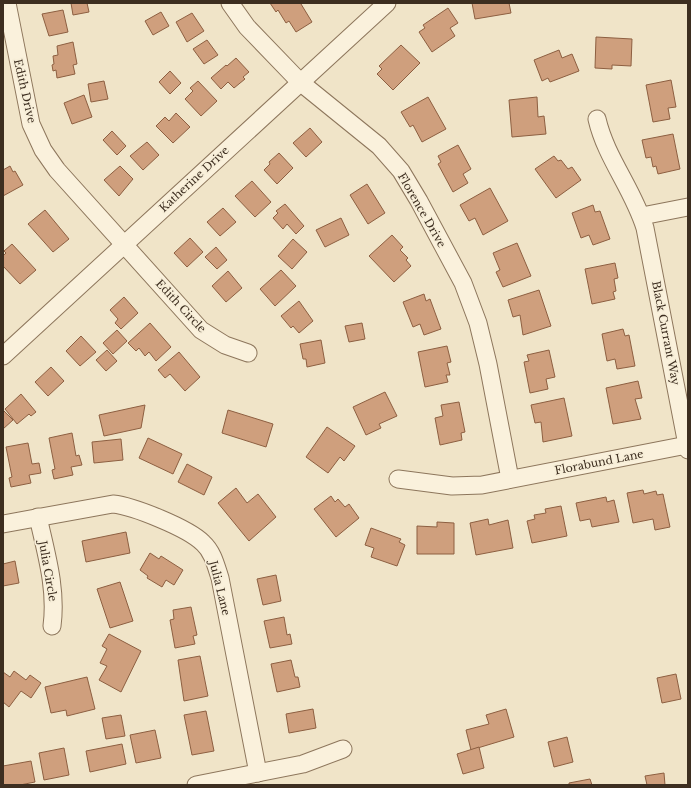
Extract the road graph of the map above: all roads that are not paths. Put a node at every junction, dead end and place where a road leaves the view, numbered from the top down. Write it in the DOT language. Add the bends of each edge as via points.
graph roads {
  1 [pos="7,3"];
  2 [pos="230,3"];
  3 [pos="387,3"];
  4 [pos="300,82"];
  5 [pos="597,119"];
  6 [pos="688,207"];
  7 [pos="642,216"];
  8 [pos="123,244"];
  9 [pos="248,353"];
  10 [pos="3,356"];
  11 [pos="688,447"];
  12 [pos="398,479"];
  13 [pos="510,479"];
  14 [pos="38,517"];
  15 [pos="3,524"];
  16 [pos="52,626"];
  17 [pos="343,749"];
  18 [pos="258,773"];
  19 [pos="196,785"];
  1 -- 8 [label="street, Edith Drive" via="32,124 43,150 56,170"];
  2 -- 4 [label="street, Florence Drive" via="247,27"];
  3 -- 4 [label="street, Katherine Drive"];
  4 -- 8 [label="street, Katherine Drive"];
  4 -- 13 [label="street, Florence Drive" via="379,146 401,171 463,283 478,323 488,364"];
  5 -- 7 [label="street, Black Currant Way" via="608,153"];
  6 -- 7 [label="street"];
  7 -- 11 [label="street, Black Currant Way"];
  8 -- 9 [label="street, Edith Circle" via="201,330 224,345"];
  8 -- 10 [label="street, Katherine Drive"];
  11 -- 13 [label="street, Florabund Lane"];
  12 -- 13 [label="street, Florabund Lane" via="452,486 482,485"];
  14 -- 15 [label="street, Julia Lane"];
  14 -- 16 [label="street, Julia Circle" via="53,589"];
  14 -- 18 [label="street, Julia Lane" via="104,504 121,505 154,516 203,542 210,552 220,578"];
  17 -- 18 [label="street" via="303,764"];
  18 -- 19 [label="street"];
}
